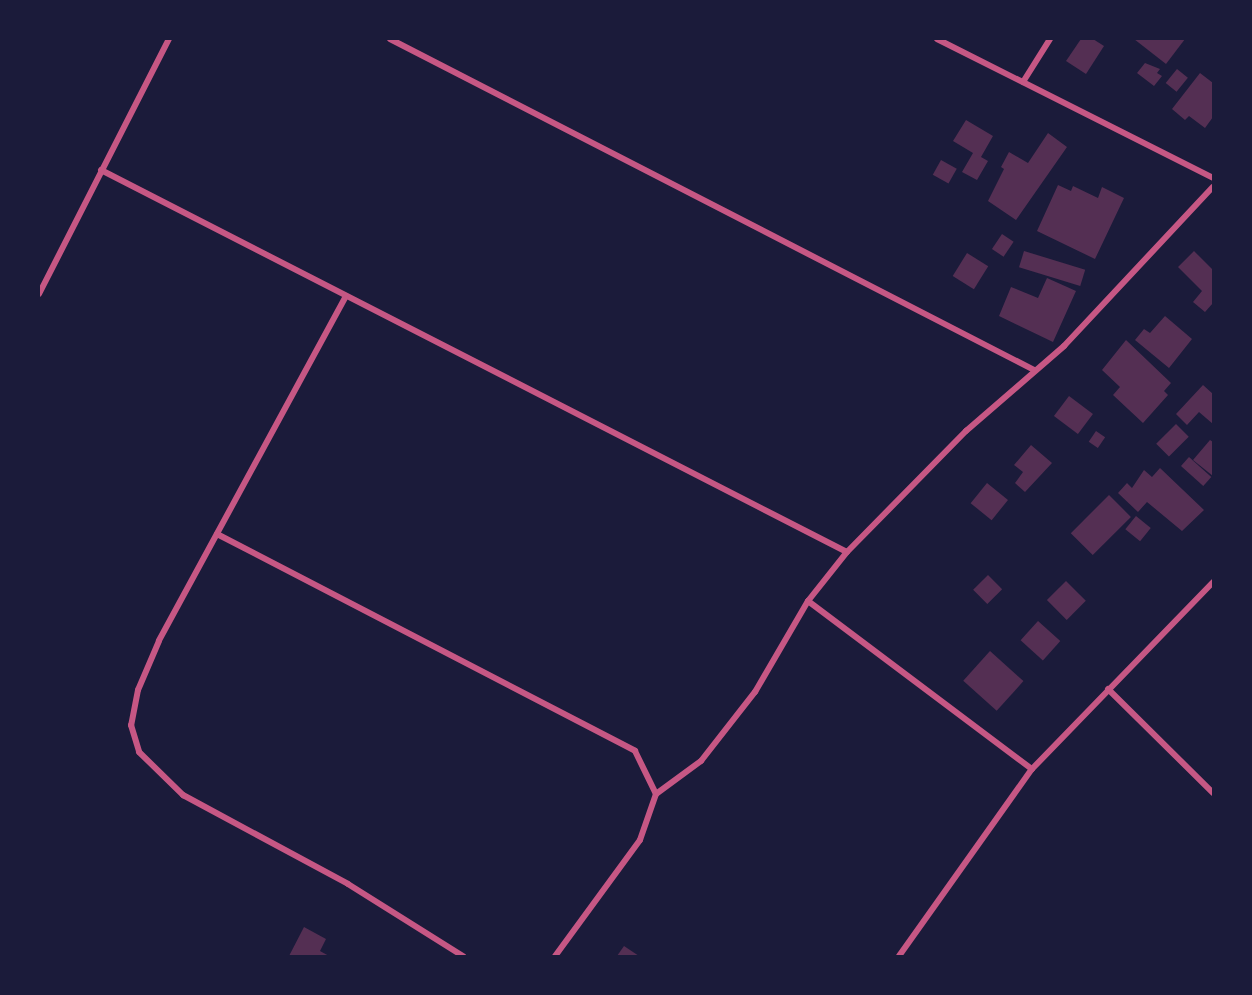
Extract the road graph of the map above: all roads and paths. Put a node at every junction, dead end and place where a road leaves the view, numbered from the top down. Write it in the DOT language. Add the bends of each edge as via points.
graph roads {
  1 [pos="169,39"];
  2 [pos="390,39"];
  3 [pos="937,39"];
  4 [pos="1050,39"];
  5 [pos="1023,82"];
  6 [pos="101,170"];
  7 [pos="1213,178"];
  8 [pos="1213,187"];
  9 [pos="39,294"];
  10 [pos="346,296"];
  11 [pos="1034,370"];
  12 [pos="217,534"];
  13 [pos="846,552"];
  14 [pos="1213,582"];
  15 [pos="808,601"];
  16 [pos="1108,689"];
  17 [pos="1032,769"];
  18 [pos="1213,793"];
  19 [pos="656,794"];
  20 [pos="463,956"];
  21 [pos="555,956"];
  22 [pos="899,956"];
  1 -- 6 [label="street"];
  2 -- 11 [label="street"];
  3 -- 5 [label="street"];
  4 -- 5 [label="street"];
  5 -- 7 [label="street"];
  6 -- 9 [label="street"];
  6 -- 10 [label="street"];
  8 -- 11 [label="street" via="1072,338"];
  10 -- 12 [label="street"];
  10 -- 13 [label="street"];
  11 -- 13 [label="street" via="966,431"];
  12 -- 19 [label="street" via="635,751"];
  12 -- 20 [label="street" via="159,641 138,690 131,725 139,752 183,795 348,884"];
  13 -- 15 [label="street"];
  14 -- 16 [label="street"];
  15 -- 17 [label="street"];
  15 -- 19 [label="street" via="755,692 701,761"];
  16 -- 17 [label="street"];
  16 -- 18 [label="street"];
  17 -- 22 [label="street"];
  19 -- 21 [label="street" via="640,840"];
}
